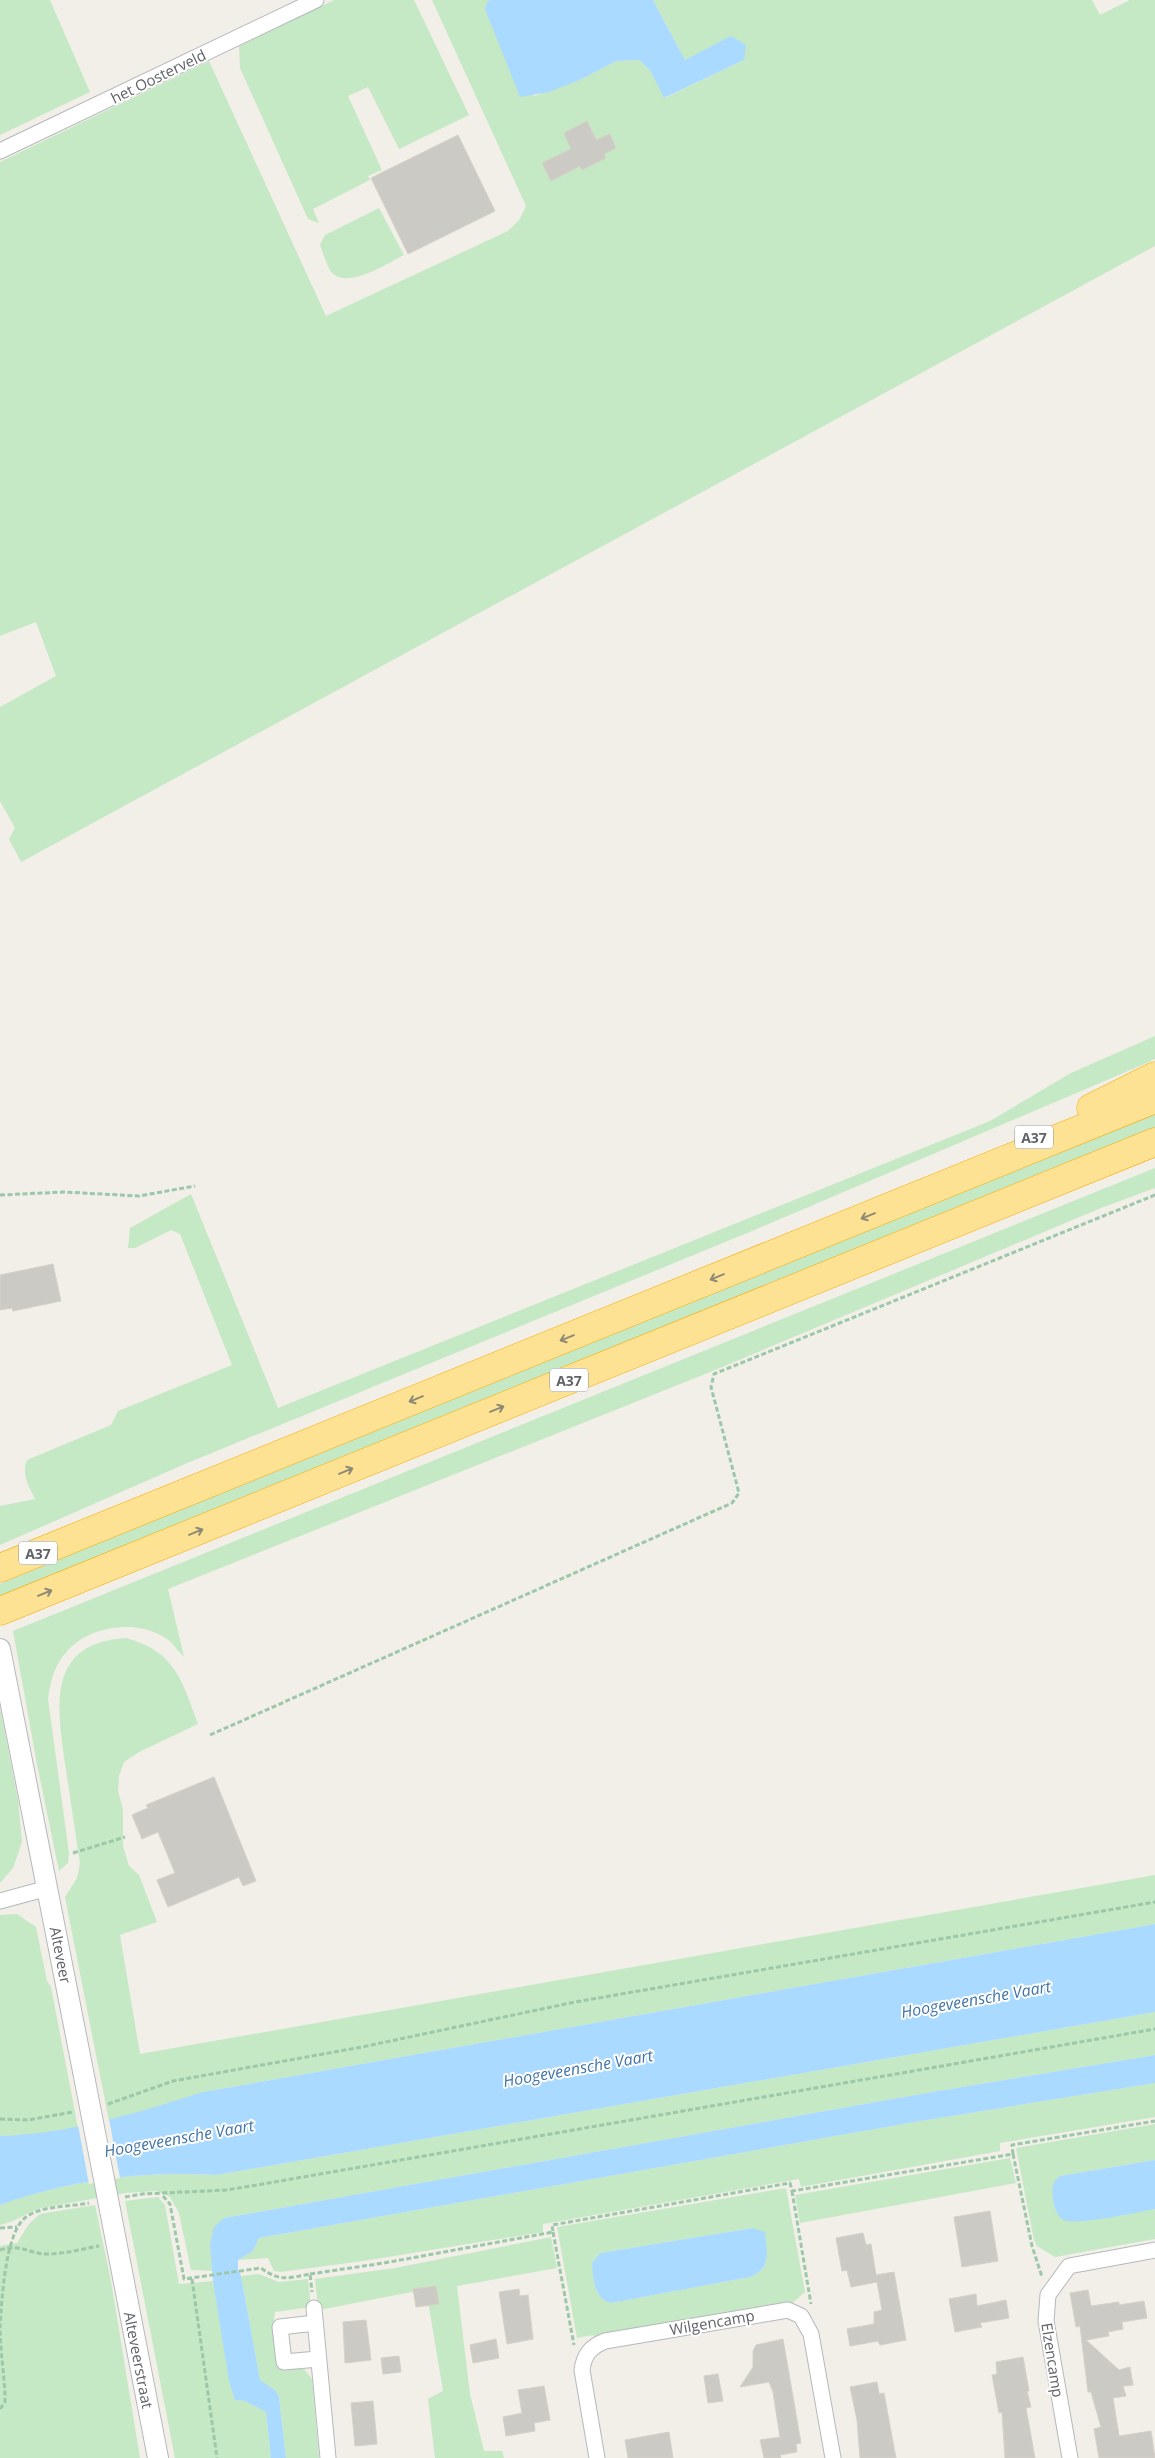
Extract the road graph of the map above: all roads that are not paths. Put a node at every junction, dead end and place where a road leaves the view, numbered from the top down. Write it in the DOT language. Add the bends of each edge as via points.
graph roads {
  1 [pos="316,0"];
  2 [pos="0,151"];
  3 [pos="1155,1076"];
  4 [pos="1155,1100"];
  5 [pos="1155,1142"];
  6 [pos="913,1198"];
  7 [pos="0,1568"];
  8 [pos="0,1612"];
  9 [pos="2,1658"];
  10 [pos="48,1888"];
  11 [pos="0,1901"];
  12 [pos="1155,2250"];
  13 [pos="119,2252"];
  14 [pos="318,2359"];
  15 [pos="158,2458"];
  16 [pos="328,2458"];
  17 [pos="597,2458"];
  18 [pos="833,2458"];
  19 [pos="1070,2458"];
  1 -- 2 [label="street, het Oosterveld"];
  3 -- 6 [label="highway, A37"];
  4 -- 6 [label="highway, A37"];
  8 -- 5 [label="highway, A37, one-way"];
  6 -- 7 [label="highway, A37, one-way"];
  9 -- 10 [label="street, Alteveer"];
  10 -- 11 [label="street"];
  10 -- 13 [label="street, Alteveer, bridge"];
  12 -- 19 [label="street, Elzencamp" via="1069,2266 1048,2295 1046,2321"];
  13 -- 15 [label="street, Alteveerstraat"];
  14 -- 14 [label="street" via="315,2316 280,2327 284,2362"];
  14 -- 16 [label="street"];
  17 -- 18 [label="street, Wilgencamp" via="582,2370 583,2358 590,2350 605,2341 781,2310 795,2312 806,2322 811,2334"];
}
